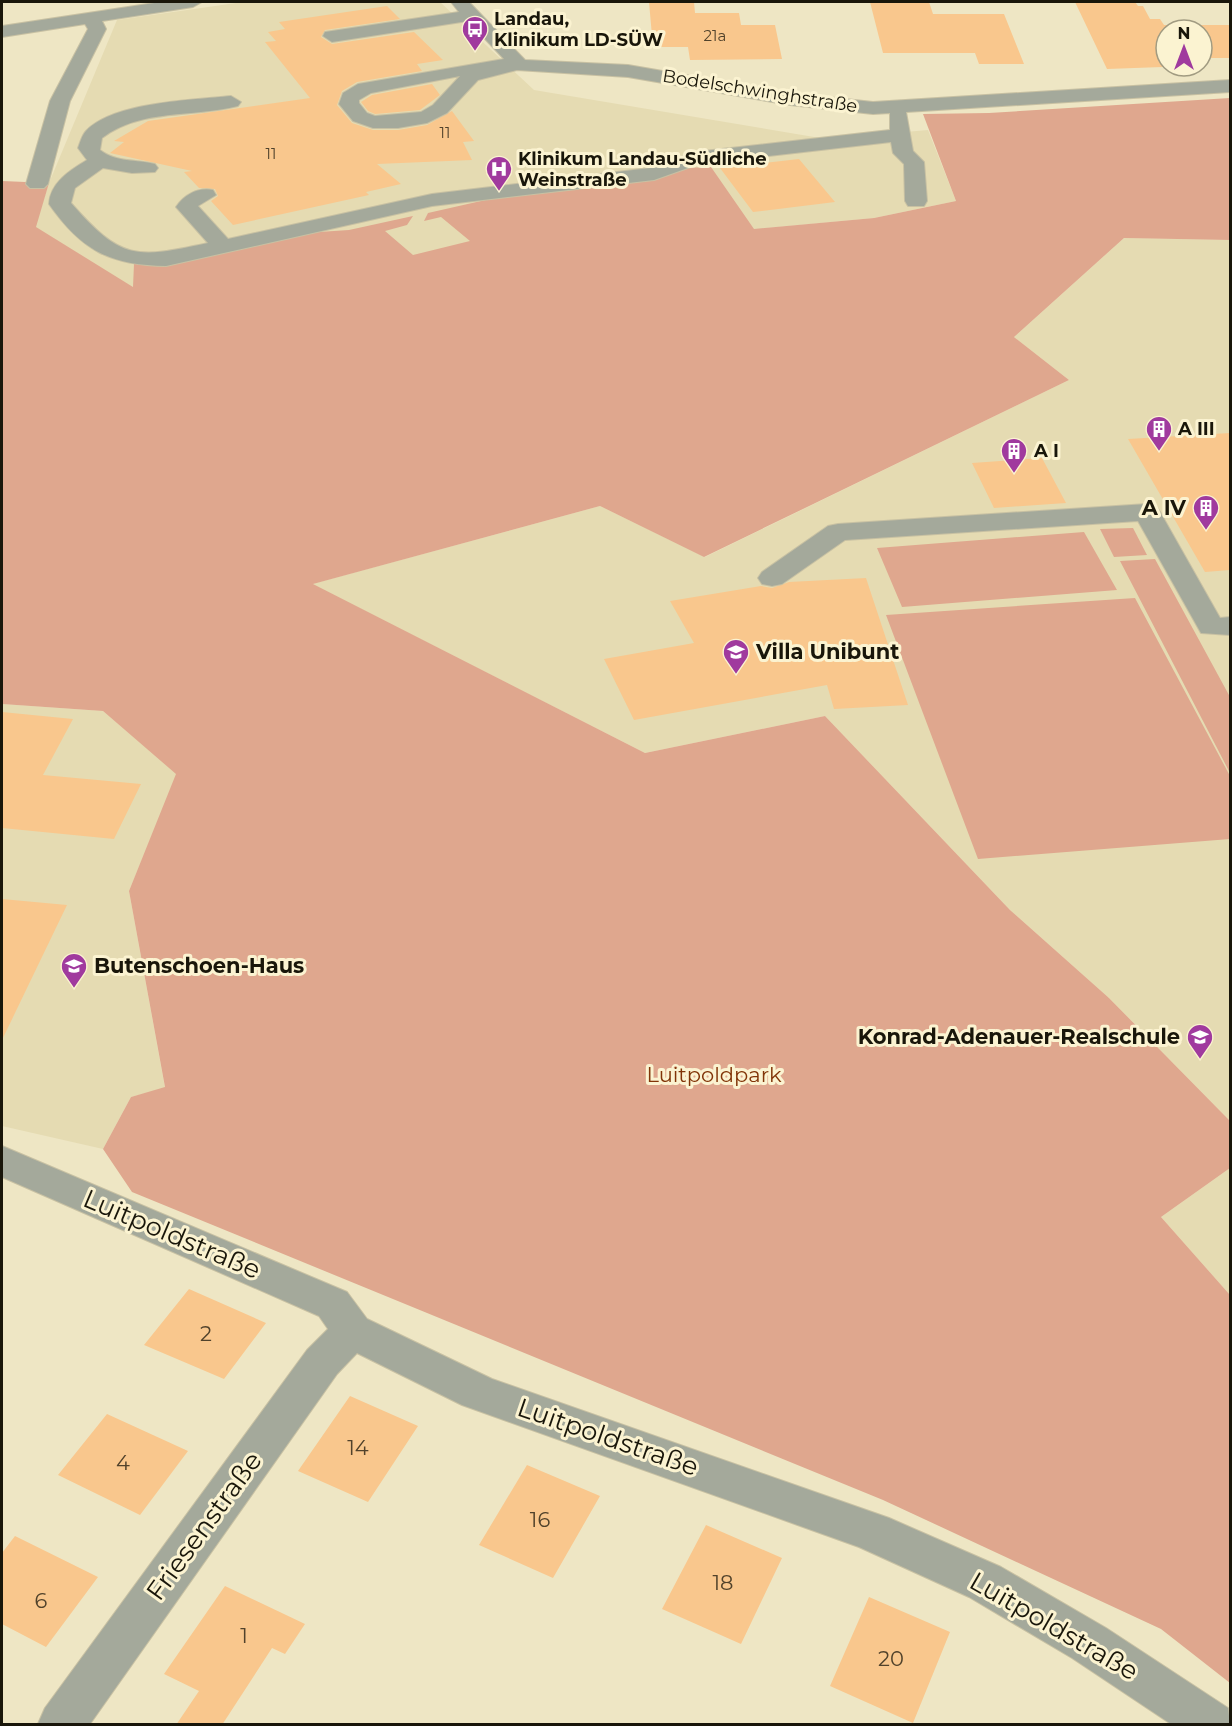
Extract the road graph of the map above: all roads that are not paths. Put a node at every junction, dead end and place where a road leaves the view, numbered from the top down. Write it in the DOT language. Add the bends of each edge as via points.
graph roads {
  1 [pos="193,2"];
  2 [pos="468,5"];
  3 [pos="90,17"];
  4 [pos="2,31"];
  5 [pos="332,36"];
  6 [pos="92,39"];
  7 [pos="70,42"];
  8 [pos="517,63"];
  9 [pos="445,73"];
  10 [pos="466,79"];
  11 [pos="1230,86"];
  12 [pos="231,102"];
  13 [pos="896,106"];
  14 [pos="57,111"];
  15 [pos="105,124"];
  16 [pos="902,135"];
  17 [pos="102,160"];
  18 [pos="148,168"];
  19 [pos="37,184"];
  20 [pos="205,195"];
  21 [pos="916,201"];
  22 [pos="224,247"];
  23 [pos="772,578"];
  24 [pos="1230,626"];
  25 [pos="2,1161"];
  26 [pos="352,1332"];
  27 [pos="62,1725"];
  28 [pos="1211,1725"];
  1 -- 3 [label="street"];
  2 -- 5 [label="street"];
  2 -- 8 [label="street"];
  3 -- 4 [label="street"];
  3 -- 6 [label="street" via="97,25"];
  6 -- 7 [label="street"];
  6 -- 14 [label="street"];
  8 -- 9 [label="street"];
  8 -- 10 [label="street"];
  8 -- 13 [label="street, Bodelschwinghstraße" via="628,71 790,99 873,108"];
  9 -- 10 [label="street"];
  9 -- 10 [label="street" via="365,88 350,97 349,104 366,120 414,120 440,109"];
  11 -- 13 [label="street, Bodelschwinghstraße"];
  12 -- 15 [label="street" via="142,114"];
  13 -- 16 [label="street"];
  14 -- 15 [label="street"];
  14 -- 19 [label="street"];
  15 -- 17 [label="street" via="88,143 91,152"];
  16 -- 21 [label="street" via="903,153 914,162"];
  16 -- 22 [label="street" via="695,158 654,174 432,200"];
  17 -- 18 [label="street"];
  17 -- 22 [label="street" via="66,186 59,200 98,247 145,259"];
  20 -- 22 [label="street" via="187,207"];
  23 -- 24 [label="street" via="838,532 1148,512 1210,627"];
  25 -- 26 [label="street, Luitpoldstraße" via="333,1304"];
  26 -- 27 [label="street, Friesenstraße" via="321,1362"];
  26 -- 28 [label="street, Luitpoldstraße" via="477,1392 852,1524 985,1582 1089,1643"];
}
